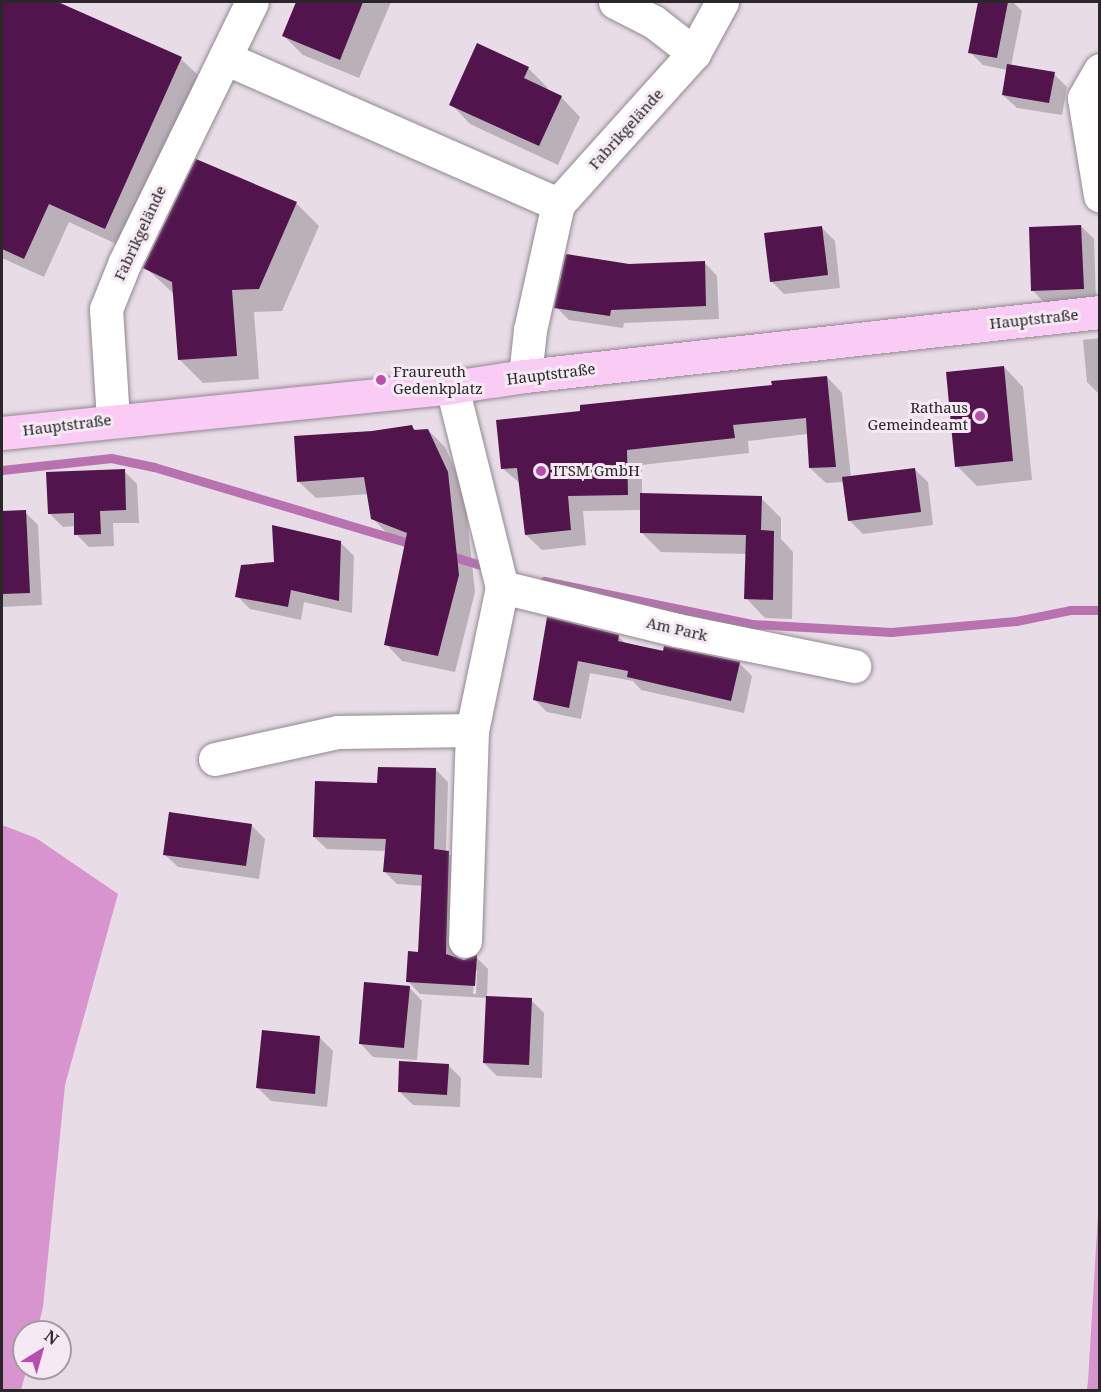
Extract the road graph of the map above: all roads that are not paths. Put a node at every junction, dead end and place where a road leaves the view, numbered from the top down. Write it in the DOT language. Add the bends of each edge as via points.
graph roads {
  1 [pos="252,2"];
  2 [pos="615,2"];
  3 [pos="722,2"];
  4 [pos="694,53"];
  5 [pos="225,58"];
  6 [pos="1100,70"];
  7 [pos="1100,196"];
  8 [pos="558,204"];
  9 [pos="1100,312"];
  10 [pos="525,376"];
  11 [pos="452,387"];
  12 [pos="113,420"];
  13 [pos="2,433"];
  14 [pos="502,587"];
  15 [pos="854,666"];
  16 [pos="471,730"];
  17 [pos="215,759"];
  18 [pos="465,941"];
  1 -- 5 [label="street, Fabrikgelände"];
  2 -- 4 [label="street" via="654,22"];
  3 -- 4 [label="street, Fabrikgelände"];
  4 -- 8 [label="street, Fabrikgelände"];
  5 -- 8 [label="street"];
  5 -- 12 [label="street, Fabrikgelände" via="106,309"];
  6 -- 7 [label="street" via="1084,98"];
  8 -- 10 [label="street, Fabrikgelände" via="530,330"];
  9 -- 10 [label="main road, Hauptstraße"];
  10 -- 11 [label="main road, Hauptstraße"];
  11 -- 12 [label="main road, Hauptstraße"];
  11 -- 14 [label="street"];
  12 -- 13 [label="main road, Hauptstraße"];
  14 -- 15 [label="street, Am Park" via="678,630"];
  14 -- 16 [label="street"];
  16 -- 17 [label="street" via="338,732"];
  16 -- 18 [label="street"];
}
